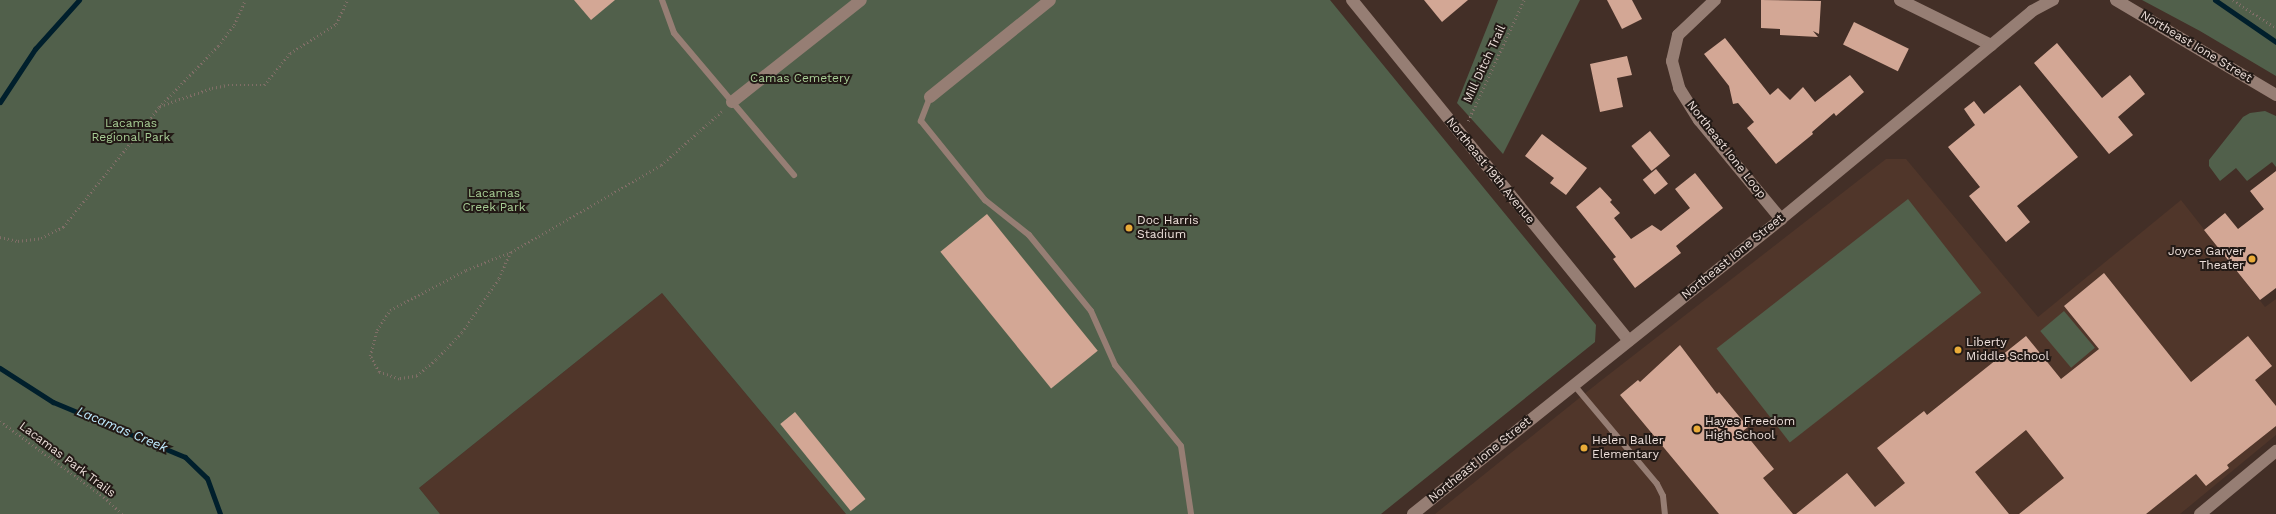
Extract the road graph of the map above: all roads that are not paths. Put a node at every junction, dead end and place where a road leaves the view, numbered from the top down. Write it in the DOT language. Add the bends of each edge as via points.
graph roads {
  1 [pos="662,0"];
  2 [pos="861,0"];
  3 [pos="1050,0"];
  4 [pos="1352,0"];
  5 [pos="1715,0"];
  6 [pos="1900,0"];
  7 [pos="2053,0"];
  8 [pos="2116,0"];
  9 [pos="1991,45"];
  10 [pos="2276,95"];
  11 [pos="930,97"];
  12 [pos="732,102"];
  13 [pos="794,175"];
  14 [pos="1781,219"];
  15 [pos="1629,341"];
  16 [pos="1574,384"];
  17 [pos="2276,451"];
  18 [pos="1416,513"];
  19 [pos="1191,514"];
  20 [pos="1665,514"];
  21 [pos="2200,514"];
  1 -- 12 [label="lane" via="674,34"];
  2 -- 12 [label="street"];
  3 -- 11 [label="street"];
  4 -- 15 [label="street, Northeast 19th Avenue"];
  5 -- 14 [label="street, Northeast Ione Loop" via="1678,35 1672,61 1679,88 1699,120"];
  6 -- 9 [label="street"];
  7 -- 9 [label="street, Northeast Ione Street" via="2032,11"];
  8 -- 10 [label="street, Northeast Ione Street"];
  9 -- 14 [label="street, Northeast Ione Street"];
  11 -- 19 [label="lane" via="921,122 985,200 1029,235 1091,311 1115,366 1181,446"];
  12 -- 13 [label="lane"];
  14 -- 15 [label="street, Northeast Ione Street"];
  15 -- 16 [label="street, Northeast Ione Street"];
  16 -- 18 [label="street, Northeast Ione Street"];
  16 -- 20 [label="lane" via="1657,484 1663,496"];
  17 -- 21 [label="street"];
}
